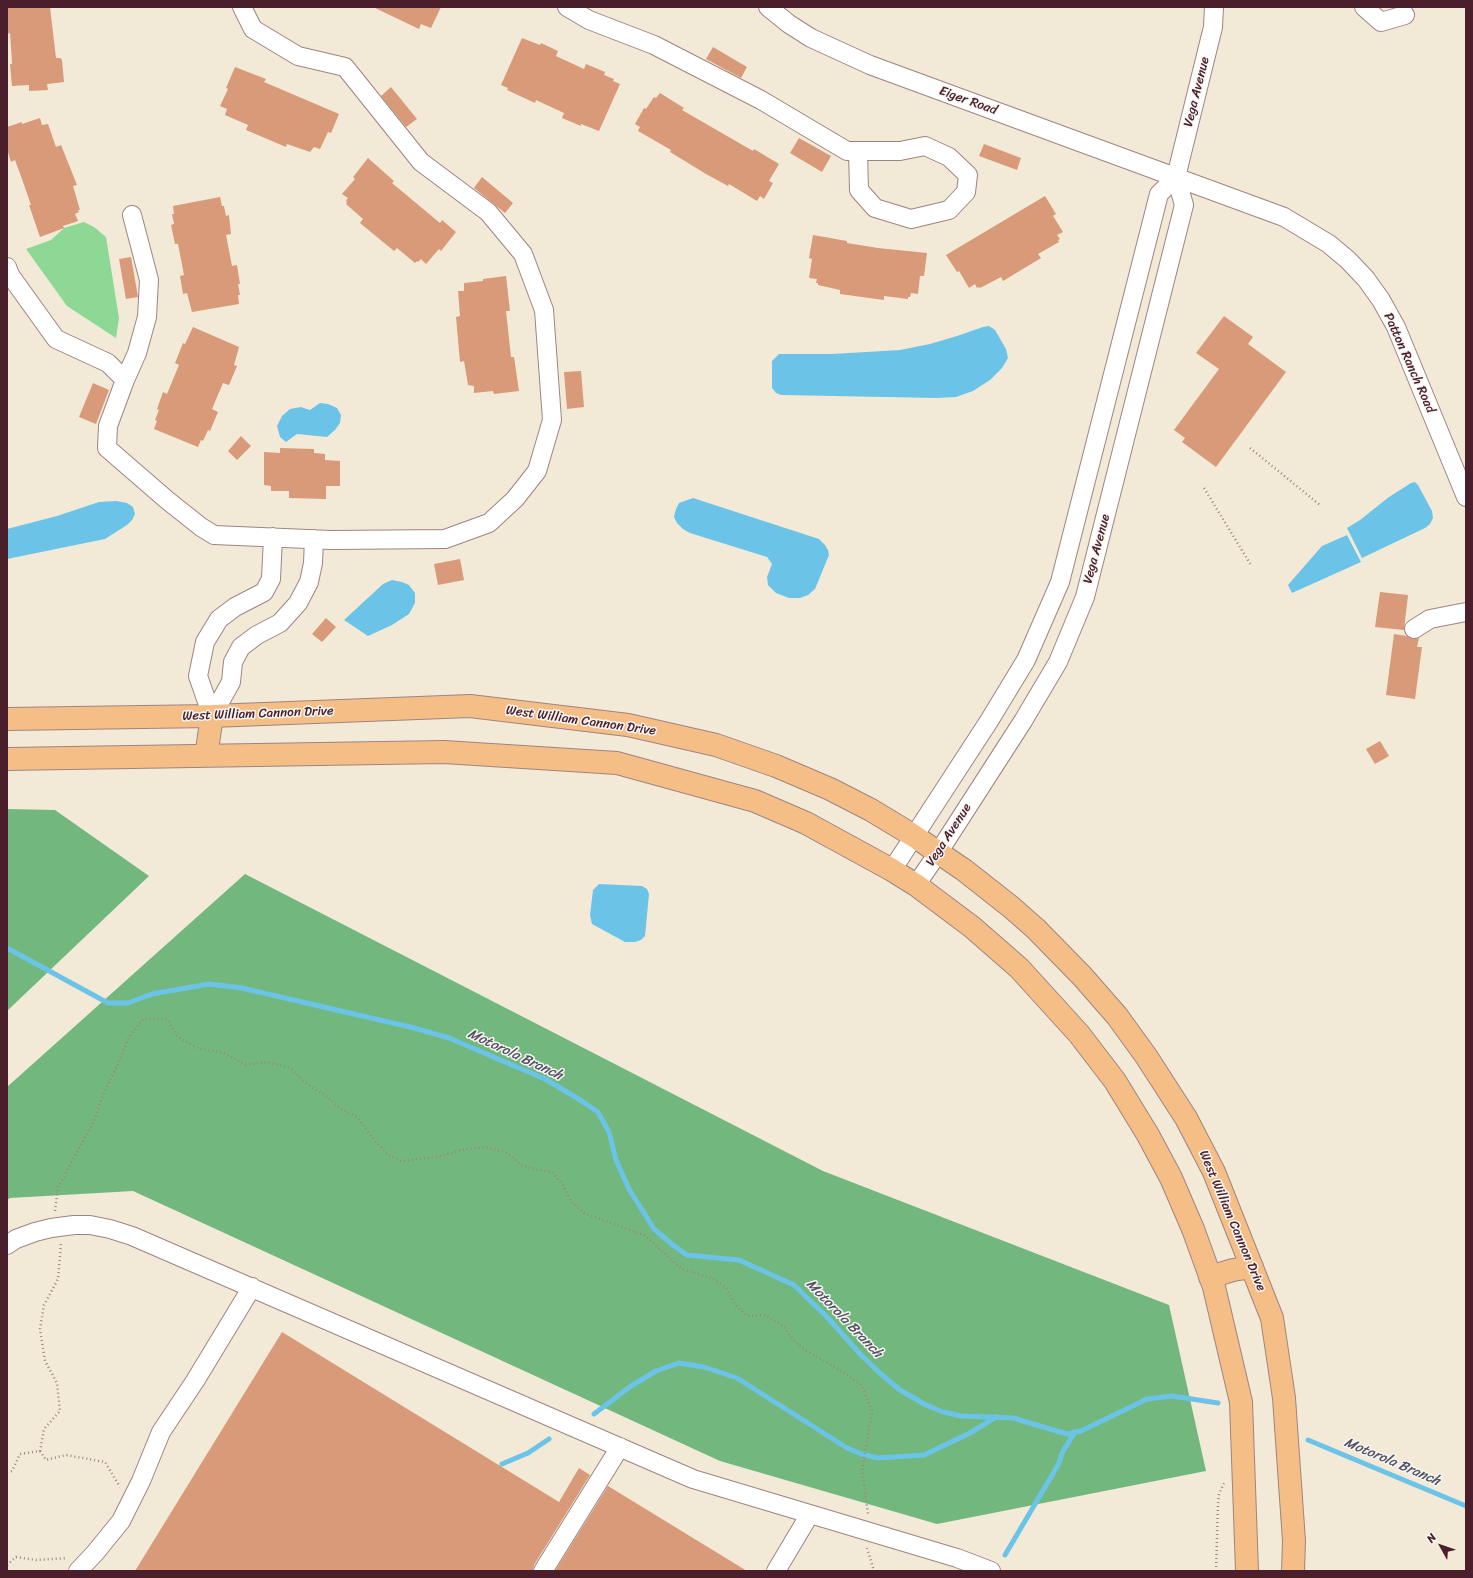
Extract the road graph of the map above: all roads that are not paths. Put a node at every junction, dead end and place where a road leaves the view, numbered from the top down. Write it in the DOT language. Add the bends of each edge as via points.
graph roads {
  1 [pos="242,7"];
  2 [pos="567,7"];
  3 [pos="768,7"];
  4 [pos="1214,7"];
  5 [pos="1364,7"];
  6 [pos="1406,15"];
  7 [pos="858,151"];
  8 [pos="1176,177"];
  9 [pos="132,215"];
  10 [pos="7,267"];
  11 [pos="125,380"];
  12 [pos="1466,497"];
  13 [pos="273,537"];
  14 [pos="314,539"];
  15 [pos="1466,612"];
  16 [pos="1414,629"];
  17 [pos="212,716"];
  18 [pos="7,719"];
  19 [pos="206,756"];
  20 [pos="7,759"];
  21 [pos="914,836"];
  22 [pos="938,853"];
  23 [pos="892,870"];
  24 [pos="916,885"];
  25 [pos="7,1245"];
  26 [pos="1252,1267"];
  27 [pos="1210,1277"];
  28 [pos="252,1287"];
  29 [pos="620,1447"];
  30 [pos="810,1514"];
  31 [pos="73,1565"];
  32 [pos="543,1571"];
  33 [pos="776,1571"];
  34 [pos="991,1571"];
  35 [pos="1247,1571"];
  36 [pos="1293,1571"];
  1 -- 14 [label="street" via="253,29 298,56 345,67 422,162 488,212 523,254 544,310 552,420 537,471 515,499 489,523 445,539"];
  2 -- 7 [label="street" via="588,20 661,48 761,100 847,151"];
  3 -- 8 [label="street, Eiger Road" via="789,24 836,51"];
  4 -- 8 [label="street, Vega Avenue" via="1214,27"];
  5 -- 6 [label="street" via="1381,22"];
  7 -- 7 [label="street" via="900,151 925,146 949,157 968,176 966,192 949,210 911,219 875,208 858,190"];
  8 -- 12 [label="street, Patton Ranch Road" via="1284,218 1329,244 1361,274 1381,300 1396,327"];
  8 -- 21 [label="street" via="1159,194 1055,595 1026,660"];
  8 -- 22 [label="street, Vega Avenue" via="1184,205 1085,596 1058,662"];
  9 -- 11 [label="street" via="149,280 147,317 137,353"];
  10 -- 11 [label="street" via="56,339 108,363"];
  11 -- 13 [label="street" via="108,426 107,448 172,505 214,535"];
  13 -- 14 [label="street"];
  13 -- 17 [label="street" via="271,580 264,592 234,607 219,619 205,642 198,676"];
  14 -- 17 [label="street" via="309,582 298,603 280,623 241,647 233,662 231,682"];
  15 -- 16 [label="street" via="1430,619"];
  17 -- 18 [label="main road, West William Cannon Drive"];
  17 -- 19 [label="main road"];
  17 -- 21 [label="main road, West William Cannon Drive" via="470,706 628,725 716,745 776,766 844,796"];
  19 -- 20 [label="main road"];
  19 -- 23 [label="main road" via="444,752 617,762 755,801 806,823"];
  21 -- 22 [label="main road, West William Cannon Drive"];
  21 -- 23 [label="street"];
  22 -- 24 [label="street, Vega Avenue"];
  22 -- 26 [label="main road, West William Cannon Drive" via="964,870 1036,928 1117,1016 1186,1118 1214,1172"];
  23 -- 24 [label="main road"];
  24 -- 27 [label="main road" via="972,927 1019,968 1084,1040 1115,1081 1168,1172 1193,1229"];
  25 -- 28 [label="street" via="16,1239 50,1228 97,1226 132,1236"];
  26 -- 27 [label="main road"];
  26 -- 36 [label="main road, West William Cannon Drive" via="1272,1318 1284,1398 1294,1540"];
  27 -- 35 [label="main road" via="1241,1402"];
  28 -- 29 [label="street"];
  28 -- 31 [label="street" via="161,1432 121,1521 95,1553"];
  29 -- 30 [label="street" via="693,1479"];
  29 -- 32 [label="street"];
  30 -- 33 [label="street"];
  30 -- 34 [label="street" via="957,1558"];
}
